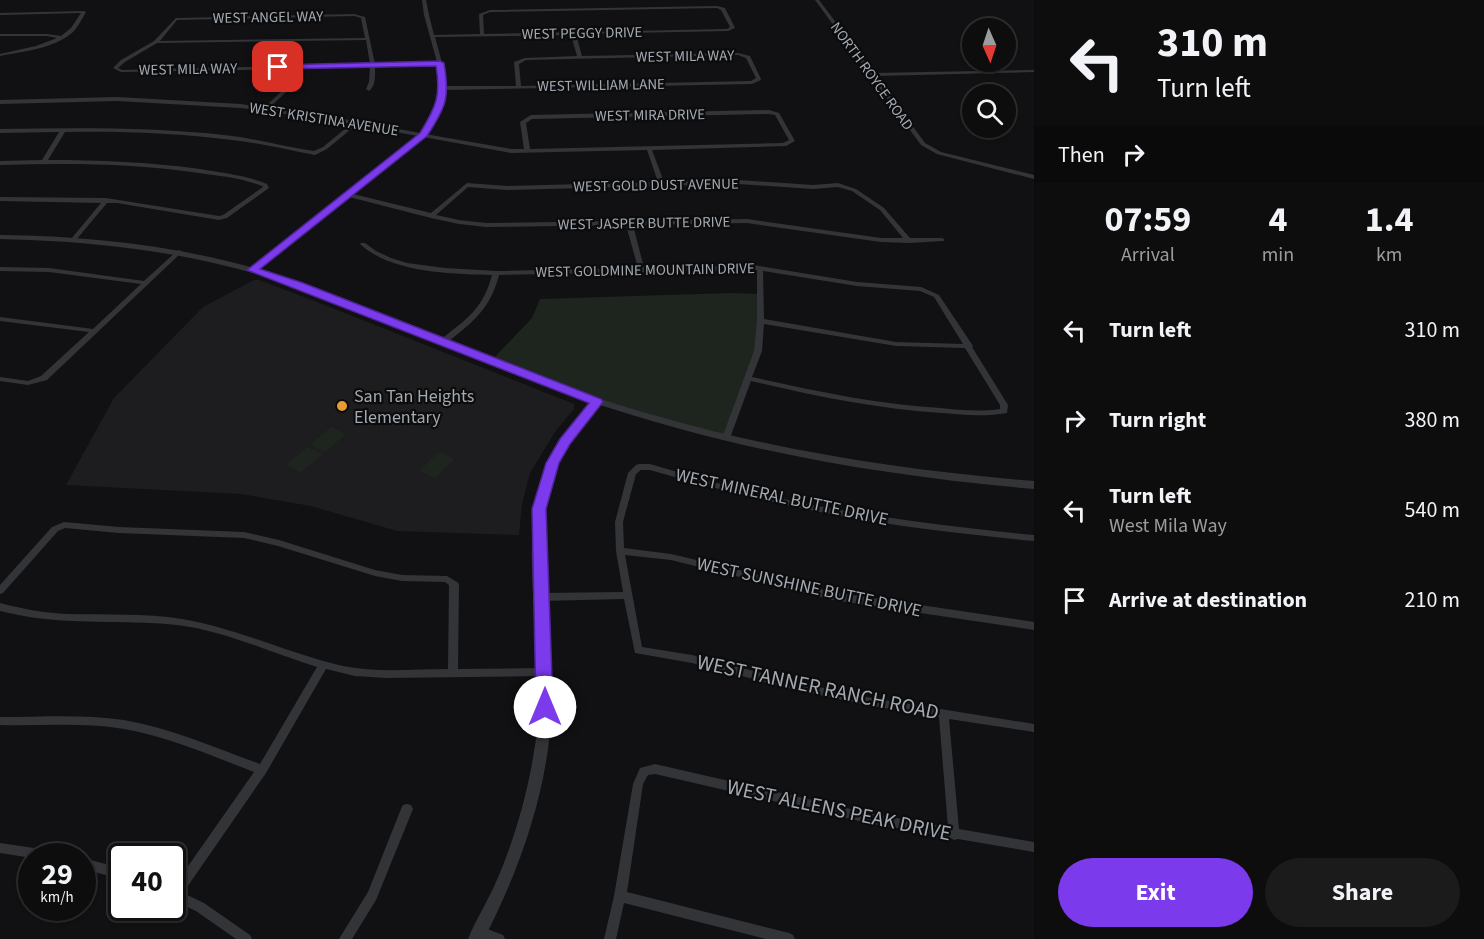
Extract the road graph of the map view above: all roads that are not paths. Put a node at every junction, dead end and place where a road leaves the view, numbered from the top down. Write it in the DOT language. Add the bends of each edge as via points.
graph roads {
  1 [pos="424,0"];
  2 [pos="817,0"];
  3 [pos="0,14"];
  4 [pos="573,33"];
  5 [pos="0,35"];
  6 [pos="482,35"];
  7 [pos="432,36"];
  8 [pos="62,37"];
  9 [pos="366,39"];
  10 [pos="156,42"];
  11 [pos="0,55"];
  12 [pos="580,58"];
  13 [pos="440,63"];
  14 [pos="372,65"];
  15 [pos="300,67"];
  16 [pos="1034,71"];
  17 [pos="871,75"];
  18 [pos="757,81"];
  19 [pos="519,87"];
  20 [pos="369,88"];
  21 [pos="444,88"];
  22 [pos="0,102"];
  23 [pos="265,109"];
  24 [pos="356,123"];
  25 [pos="63,130"];
  26 [pos="0,131"];
  27 [pos="424,134"];
  28 [pos="790,144"];
  29 [pos="649,148"];
  30 [pos="527,151"];
  31 [pos="44,162"];
  32 [pos="0,163"];
  33 [pos="1034,177"];
  34 [pos="661,183"];
  35 [pos="846,186"];
  36 [pos="348,195"];
  37 [pos="0,199"];
  38 [pos="106,200"];
  39 [pos="431,216"];
  40 [pos="629,223"];
  41 [pos="0,237"];
  42 [pos="74,239"];
  43 [pos="942,240"];
  44 [pos="909,241"];
  45 [pos="363,244"];
  46 [pos="179,252"];
  47 [pos="0,268"];
  48 [pos="641,268"];
  49 [pos="760,268"];
  50 [pos="252,270"];
  51 [pos="496,273"];
  52 [pos="146,283"];
  53 [pos="0,319"];
  54 [pos="761,321"];
  55 [pos="95,331"];
  56 [pos="443,342"];
  57 [pos="969,346"];
  58 [pos="747,378"];
  59 [pos="0,379"];
  60 [pos="597,402"];
  61 [pos="726,438"];
  62 [pos="1034,485"];
  63 [pos="1034,538"];
  64 [pos="620,551"];
  65 [pos="0,591"];
  66 [pos="627,596"];
  67 [pos="541,597"];
  68 [pos="0,607"];
  69 [pos="1034,626"];
  70 [pos="324,664"];
  71 [pos="545,672"];
  72 [pos="453,673"];
  73 [pos="944,715"];
  74 [pos="0,721"];
  75 [pos="1034,728"];
  76 [pos="262,770"];
  77 [pos="407,809"];
  78 [pos="954,835"];
  79 [pos="1034,847"];
  80 [pos="0,848"];
  81 [pos="18,851"];
  82 [pos="186,878"];
  83 [pos="620,896"];
  84 [pos="186,901"];
  85 [pos="478,935"];
  86 [pos="246,939"];
  87 [pos="345,939"];
  88 [pos="499,939"];
  89 [pos="610,939"];
  90 [pos="789,939"];
  1 -- 7 [label="street"];
  2 -- 17 [label="street, NORTH ROYCE ROAD"];
  3 -- 8 [label="street" via="84,12"];
  4 -- 6 [label="street, WEST PEGGY DRIVE"];
  4 -- 6 [label="street, WEST PEGGY DRIVE" via="733,27 723,9 717,7 483,12"];
  4 -- 12 [label="street"];
  5 -- 8 [label="street"];
  6 -- 7 [label="street, WEST PEGGY DRIVE"];
  7 -- 13 [label="street"];
  8 -- 11 [label="street"];
  9 -- 10 [label="street"];
  9 -- 10 [label="street, WEST ANGEL WAY" via="360,15 176,19"];
  9 -- 14 [label="street"];
  10 -- 15 [label="street, WEST MILA WAY" via="118,64 116,70"];
  12 -- 18 [label="street, WEST MILA WAY" via="744,55"];
  12 -- 19 [label="street, WEST MILA WAY" via="519,60"];
  13 -- 14 [label="street, WEST MILA WAY"];
  13 -- 21 [label="street"];
  14 -- 15 [label="street, WEST MILA WAY"];
  14 -- 20 [label="street"];
  15 -- 23 [label="street" via="297,79"];
  16 -- 17 [label="street"];
  17 -- 33 [label="street, NORTH ROYCE ROAD" via="929,149"];
  18 -- 19 [label="street, WEST WILLIAM LANE"];
  19 -- 21 [label="street, WEST WILLIAM LANE"];
  21 -- 27 [label="street" via="439,109"];
  22 -- 23 [label="street, WEST KRISTINA AVENUE" via="134,99"];
  23 -- 24 [label="street, WEST KRISTINA AVENUE"];
  24 -- 25 [label="street" via="315,153 182,133"];
  24 -- 27 [label="street, WEST KRISTINA AVENUE"];
  25 -- 26 [label="street"];
  25 -- 31 [label="street"];
  27 -- 30 [label="street, WEST KRISTINA AVENUE" via="498,150"];
  27 -- 36 [label="street"];
  28 -- 29 [label="street, WEST KRISTINA AVENUE"];
  28 -- 30 [label="street, WEST MIRA DRIVE" via="792,141 774,113 526,118 523,122"];
  29 -- 30 [label="street, WEST KRISTINA AVENUE"];
  29 -- 34 [label="street"];
  31 -- 32 [label="street"];
  31 -- 38 [label="street" via="182,168 265,184 266,188 219,218"];
  34 -- 35 [label="street, WEST GOLD DUST AVENUE"];
  34 -- 39 [label="street, WEST GOLD DUST AVENUE" via="507,188 467,185"];
  35 -- 44 [label="street" via="882,209"];
  36 -- 39 [label="street, WEST JASPER BUTTE DRIVE"];
  36 -- 50 [label="street"];
  37 -- 38 [label="street"];
  38 -- 42 [label="street"];
  39 -- 40 [label="street, WEST JASPER BUTTE DRIVE" via="509,226"];
  40 -- 44 [label="street, WEST JASPER BUTTE DRIVE" via="747,221"];
  40 -- 48 [label="street"];
  41 -- 42 [label="street"];
  42 -- 46 [label="street"];
  43 -- 44 [label="street, WEST JASPER BUTTE DRIVE"];
  45 -- 51 [label="street, WEST GOLDMINE MOUNTAIN DRIVE" via="377,254 404,262"];
  46 -- 50 [label="street"];
  46 -- 52 [label="street"];
  47 -- 52 [label="street" via="60,271"];
  48 -- 49 [label="street, WEST GOLDMINE MOUNTAIN DRIVE"];
  48 -- 51 [label="street, WEST GOLDMINE MOUNTAIN DRIVE"];
  49 -- 54 [label="street"];
  49 -- 57 [label="street, WEST GOLDMINE MOUNTAIN DRIVE" via="930,291"];
  50 -- 56 [label="street"];
  51 -- 56 [label="street" via="487,303"];
  52 -- 55 [label="street"];
  53 -- 55 [label="street"];
  54 -- 57 [label="street" via="896,344"];
  54 -- 58 [label="street" via="758,351"];
  55 -- 59 [label="street" via="44,378 28,383"];
  56 -- 60 [label="street"];
  57 -- 58 [label="street" via="1004,411 971,413 891,406"];
  58 -- 61 [label="street"];
  60 -- 61 [label="street"];
  60 -- 67 [label="street" via="564,442 544,486 538,535"];
  61 -- 62 [label="street" via="858,465"];
  63 -- 64 [label="street, WEST MINERAL BUTTE DRIVE" via="849,515 639,467 632,473 623,504"];
  64 -- 66 [label="street"];
  64 -- 69 [label="street, WEST SUNSHINE BUTTE DRIVE" via="670,557 876,603"];
  65 -- 72 [label="street" via="55,529 64,525 244,535 375,573 447,579 454,584"];
  66 -- 67 [label="street"];
  66 -- 73 [label="street, WEST TANNER RANCH ROAD" via="638,650 692,659 854,699"];
  67 -- 71 [label="street"];
  68 -- 70 [label="street" via="52,618 181,622 223,631"];
  70 -- 72 [label="street" via="360,673"];
  70 -- 76 [label="street"];
  71 -- 72 [label="street"];
  71 -- 85 [label="street" via="544,724 523,825 505,878"];
  73 -- 75 [label="street, WEST TANNER RANCH ROAD"];
  73 -- 78 [label="street"];
  74 -- 76 [label="street" via="125,726"];
  76 -- 82 [label="street"];
  77 -- 87 [label="street" via="372,896"];
  78 -- 79 [label="street, WEST ALLENS PEAK DRIVE"];
  78 -- 83 [label="street, WEST ALLENS PEAK DRIVE" via="655,770 644,771 638,784"];
  80 -- 81 [label="street"];
  83 -- 89 [label="street"];
  83 -- 90 [label="street"];
  84 -- 86 [label="street"];
  85 -- 88 [label="street"];
}
